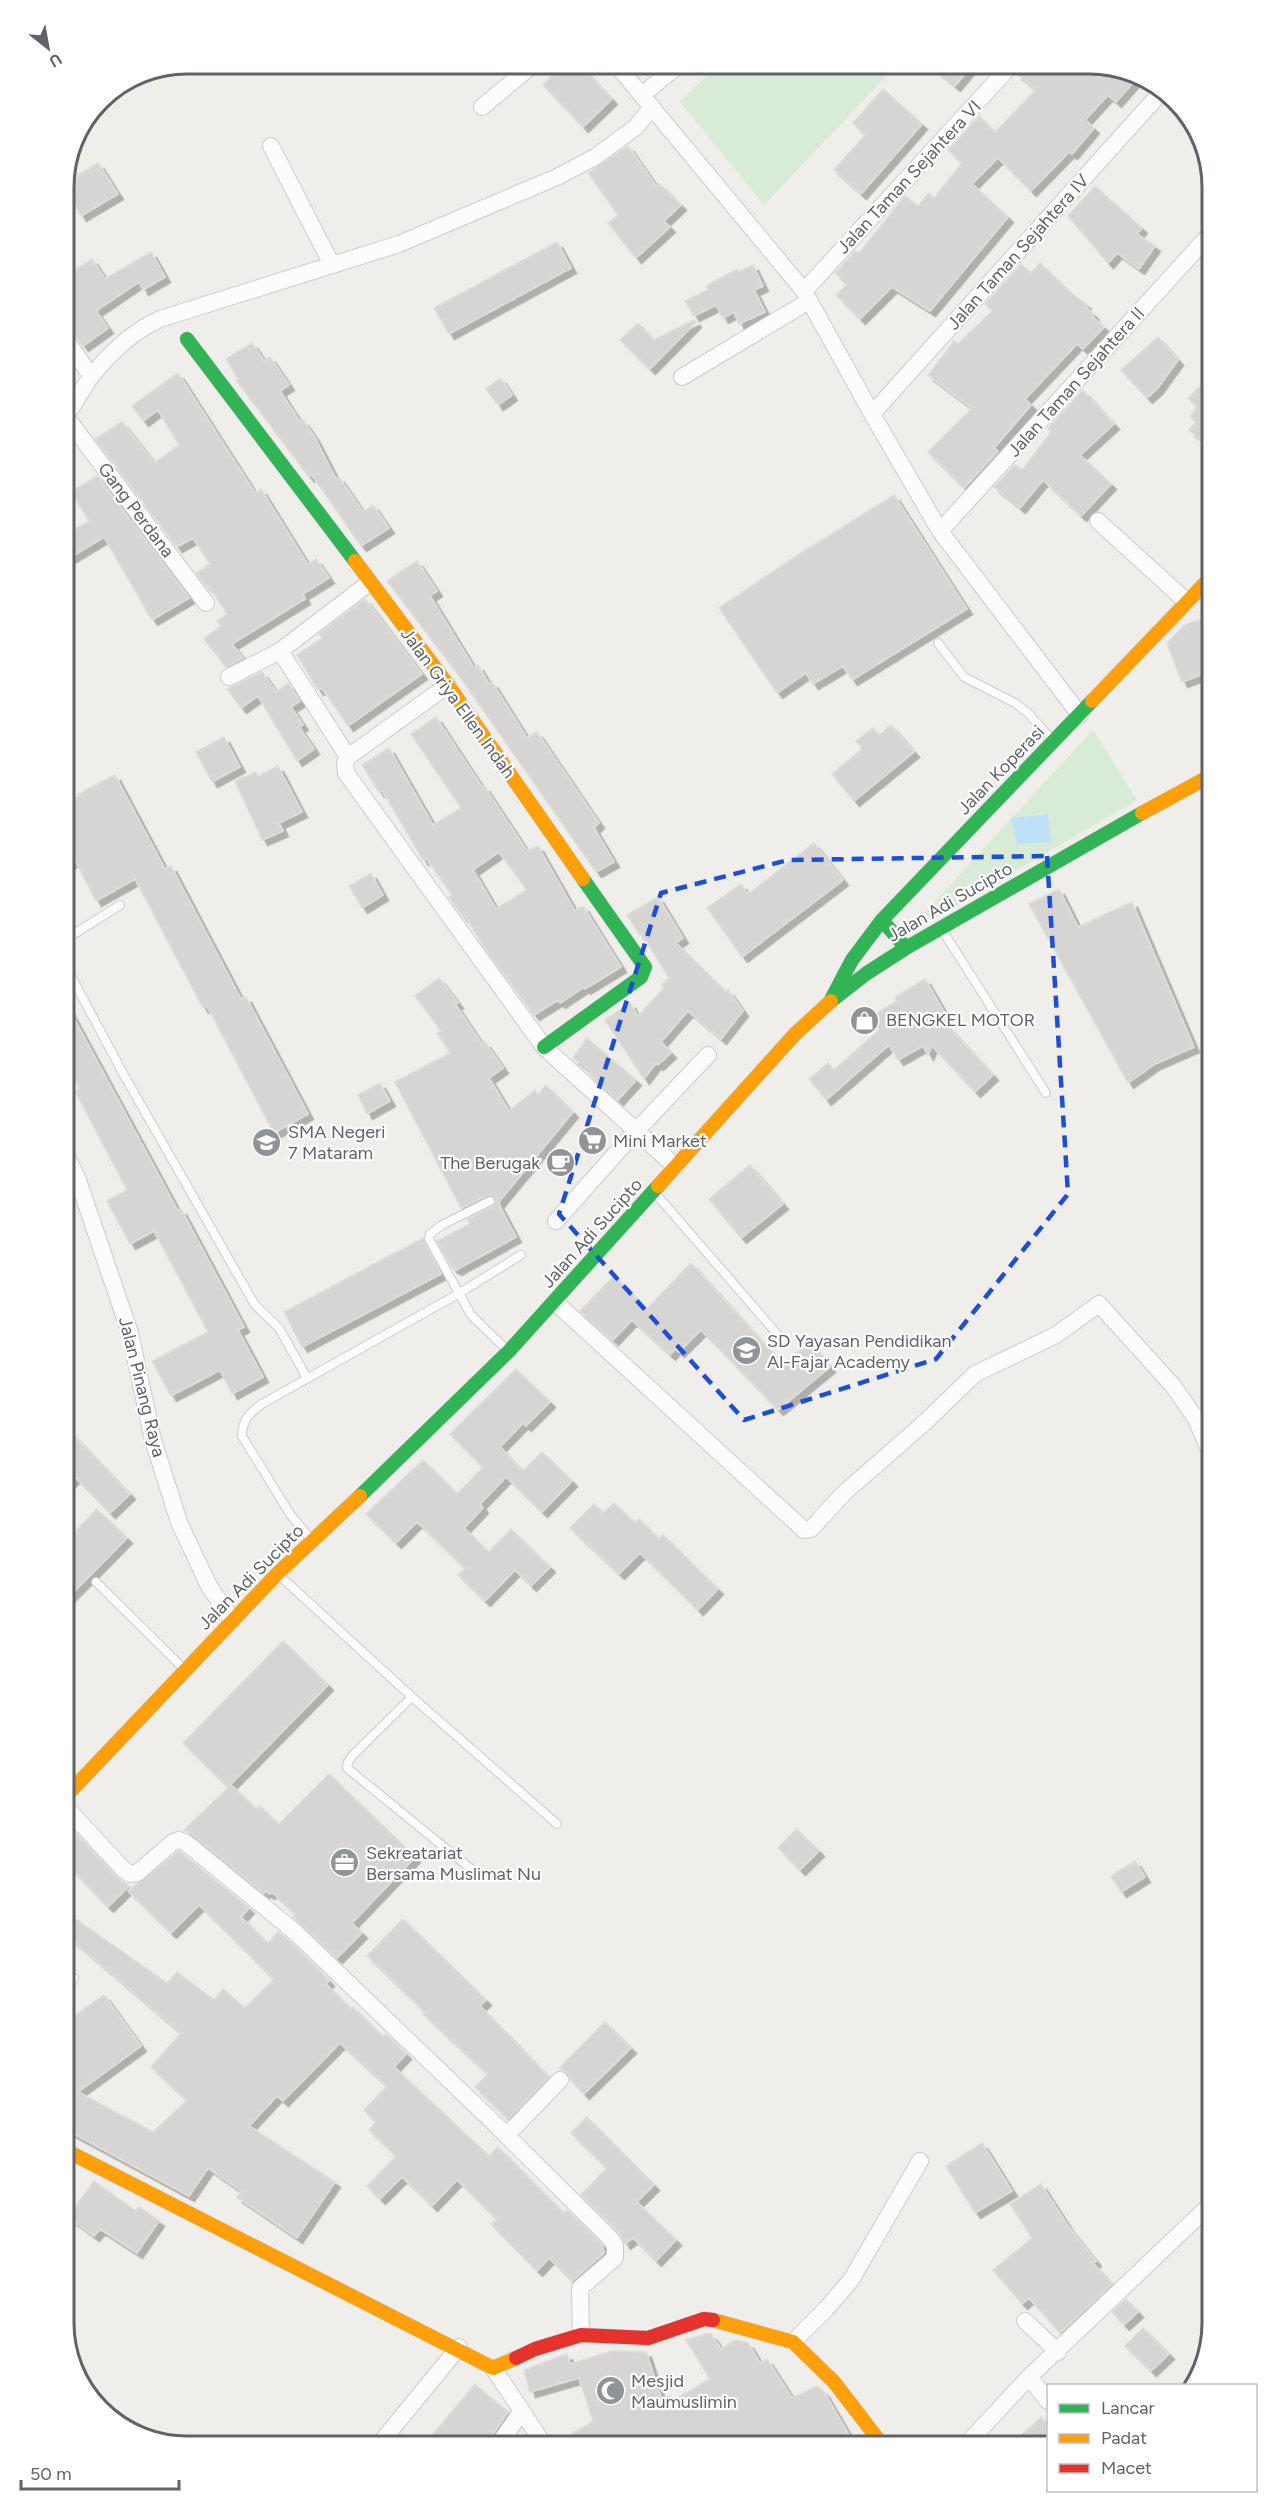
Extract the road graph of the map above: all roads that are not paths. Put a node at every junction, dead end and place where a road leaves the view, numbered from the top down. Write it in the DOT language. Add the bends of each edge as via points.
graph roads {
  1 [pos="522,74"];
  2 [pos="624,74"];
  3 [pos="671,74"];
  4 [pos="1003,74"];
  5 [pos="1157,97"];
  6 [pos="647,101"];
  7 [pos="482,107"];
  8 [pos="270,146"];
  9 [pos="1202,243"];
  10 [pos="332,265"];
  11 [pos="807,296"];
  12 [pos="187,339"];
  13 [pos="74,352"];
  14 [pos="91,376"];
  15 [pos="682,378"];
  16 [pos="74,404"];
  17 [pos="872,414"];
  18 [pos="74,431"];
  19 [pos="1098,521"];
  20 [pos="940,531"];
  21 [pos="369,583"];
  22 [pos="1202,586"];
  23 [pos="1187,602"];
  24 [pos="206,603"];
  25 [pos="939,643"];
  26 [pos="280,651"];
  27 [pos="229,677"];
  28 [pos="448,685"];
  29 [pos="1080,715"];
  30 [pos="1053,741"];
  31 [pos="348,757"];
  32 [pos="1202,780"];
  33 [pos="120,905"];
  34 [pos="882,920"];
  35 [pos="941,927"];
  36 [pos="74,934"];
  37 [pos="906,948"];
  38 [pos="74,982"];
  39 [pos="831,1001"];
  40 [pos="544,1047"];
  41 [pos="708,1055"];
  42 [pos="1046,1093"];
  43 [pos="640,1136"];
  44 [pos="676,1167"];
  45 [pos="653,1191"];
  46 [pos="74,1193"];
  47 [pos="490,1201"];
  48 [pos="556,1221"];
  49 [pos="521,1255"];
  50 [pos="458,1294"];
  51 [pos="555,1302"];
  52 [pos="784,1342"];
  53 [pos="509,1351"];
  54 [pos="307,1378"];
  55 [pos="1202,1433"];
  56 [pos="312,1541"];
  57 [pos="278,1573"];
  58 [pos="96,1582"];
  59 [pos="232,1620"];
  60 [pos="186,1670"];
  61 [pos="412,1697"];
  62 [pos="74,1787"];
  63 [pos="74,1816"];
  64 [pos="557,1824"];
  65 [pos="471,1869"];
  66 [pos="560,2080"];
  67 [pos="507,2135"];
  68 [pos="74,2154"];
  69 [pos="920,2162"];
  70 [pos="1202,2213"];
  71 [pos="1025,2321"];
  72 [pos="581,2335"];
  73 [pos="793,2342"];
  74 [pos="459,2347"];
  75 [pos="1058,2352"];
  76 [pos="493,2368"];
  77 [pos="1029,2377"];
  78 [pos="1047,2400"];
  79 [pos="522,2411"];
  80 [pos="386,2436"];
  81 [pos="505,2436"];
  82 [pos="538,2436"];
  83 [pos="876,2436"];
  84 [pos="974,2436"];
  1 -- 7 [label="street"];
  2 -- 6 [label="street"];
  3 -- 6 [label="street"];
  4 -- 11 [label="street, Jalan Taman Sejahtera VI"];
  5 -- 17 [label="street, Jalan Taman Sejahtera IV"];
  6 -- 10 [label="street" via="636,128 595,157 557,177 399,244"];
  6 -- 11 [label="street"];
  8 -- 10 [label="street"];
  9 -- 20 [label="street, Jalan Taman Sejahtera II"];
  10 -- 14 [label="street" via="152,322 117,346"];
  11 -- 15 [label="street, Jalan Taman Sejahtera VI"];
  11 -- 17 [label="street"];
  12 -- 21 [label="main road, Jalan Griya Ellen Indah"];
  13 -- 14 [label="street"];
  14 -- 16 [label="street"];
  17 -- 20 [label="street"];
  18 -- 24 [label="street, Gang Perdana"];
  19 -- 23 [label="street"];
  20 -- 29 [label="street"];
  21 -- 26 [label="street"];
  21 -- 28 [label="main road, Jalan Griya Ellen Indah"];
  22 -- 23 [label="main road, Jalan Koperasi"];
  23 -- 29 [label="main road, Jalan Koperasi"];
  25 -- 30 [label="lane" via="964,677 1015,703"];
  26 -- 27 [label="street"];
  26 -- 31 [label="street"];
  28 -- 31 [label="street"];
  28 -- 40 [label="main road, Jalan Griya Ellen Indah" via="645,967 641,977"];
  29 -- 30 [label="main road, Jalan Koperasi"];
  30 -- 34 [label="main road, Jalan Koperasi"];
  31 -- 40 [label="street" via="346,773"];
  32 -- 35 [label="main road, Jalan Adi Sucipto"];
  33 -- 36 [label="lane"];
  34 -- 37 [label="main road"];
  34 -- 39 [label="main road, Jalan Koperasi" via="852,960"];
  35 -- 37 [label="main road, Jalan Adi Sucipto"];
  35 -- 42 [label="lane"];
  37 -- 39 [label="main road, Jalan Adi Sucipto"];
  38 -- 54 [label="lane" via="255,1305 279,1328"];
  39 -- 44 [label="main road, Jalan Adi Sucipto" via="795,1034"];
  40 -- 43 [label="street"];
  41 -- 43 [label="street"];
  43 -- 44 [label="street"];
  43 -- 48 [label="street"];
  44 -- 45 [label="main road, Jalan Adi Sucipto"];
  45 -- 51 [label="main road, Jalan Adi Sucipto"];
  45 -- 52 [label="lane"];
  46 -- 59 [label="street, Jalan Pinang Raya" via="130,1333 153,1440 179,1522"];
  47 -- 50 [label="lane" via="430,1234 432,1246"];
  49 -- 50 [label="lane"];
  50 -- 53 [label="lane" via="480,1324"];
  50 -- 54 [label="lane"];
  51 -- 53 [label="main road, Jalan Adi Sucipto"];
  51 -- 55 [label="street" via="804,1530 811,1529 844,1493 975,1374 1056,1335 1099,1304 1174,1387"];
  53 -- 56 [label="main road, Jalan Adi Sucipto"];
  54 -- 56 [label="lane" via="249,1414 242,1436 290,1514"];
  56 -- 57 [label="main road, Jalan Adi Sucipto"];
  57 -- 59 [label="main road, Jalan Adi Sucipto"];
  57 -- 61 [label="lane"];
  58 -- 60 [label="lane"];
  59 -- 60 [label="main road, Jalan Adi Sucipto"];
  60 -- 62 [label="main road, Jalan Adi Sucipto"];
  61 -- 64 [label="lane"];
  61 -- 65 [label="lane" via="353,1755 347,1768"];
  63 -- 67 [label="street" via="130,1874 137,1873 172,1842 185,1842 295,1932"];
  66 -- 67 [label="street"];
  67 -- 72 [label="street" via="615,2245 615,2258 580,2288"];
  68 -- 74 [label="main road"];
  69 -- 73 [label="street" via="851,2280"];
  70 -- 75 [label="street"];
  71 -- 75 [label="street"];
  72 -- 73 [label="main road" via="648,2338 704,2319"];
  72 -- 76 [label="main road" via="535,2349"];
  73 -- 83 [label="main road" via="834,2382"];
  74 -- 76 [label="main road"];
  74 -- 80 [label="street"];
  75 -- 77 [label="street"];
  76 -- 79 [label="street"];
  77 -- 78 [label="street"];
  77 -- 84 [label="street"];
  79 -- 81 [label="street"];
  79 -- 82 [label="street"];
}
